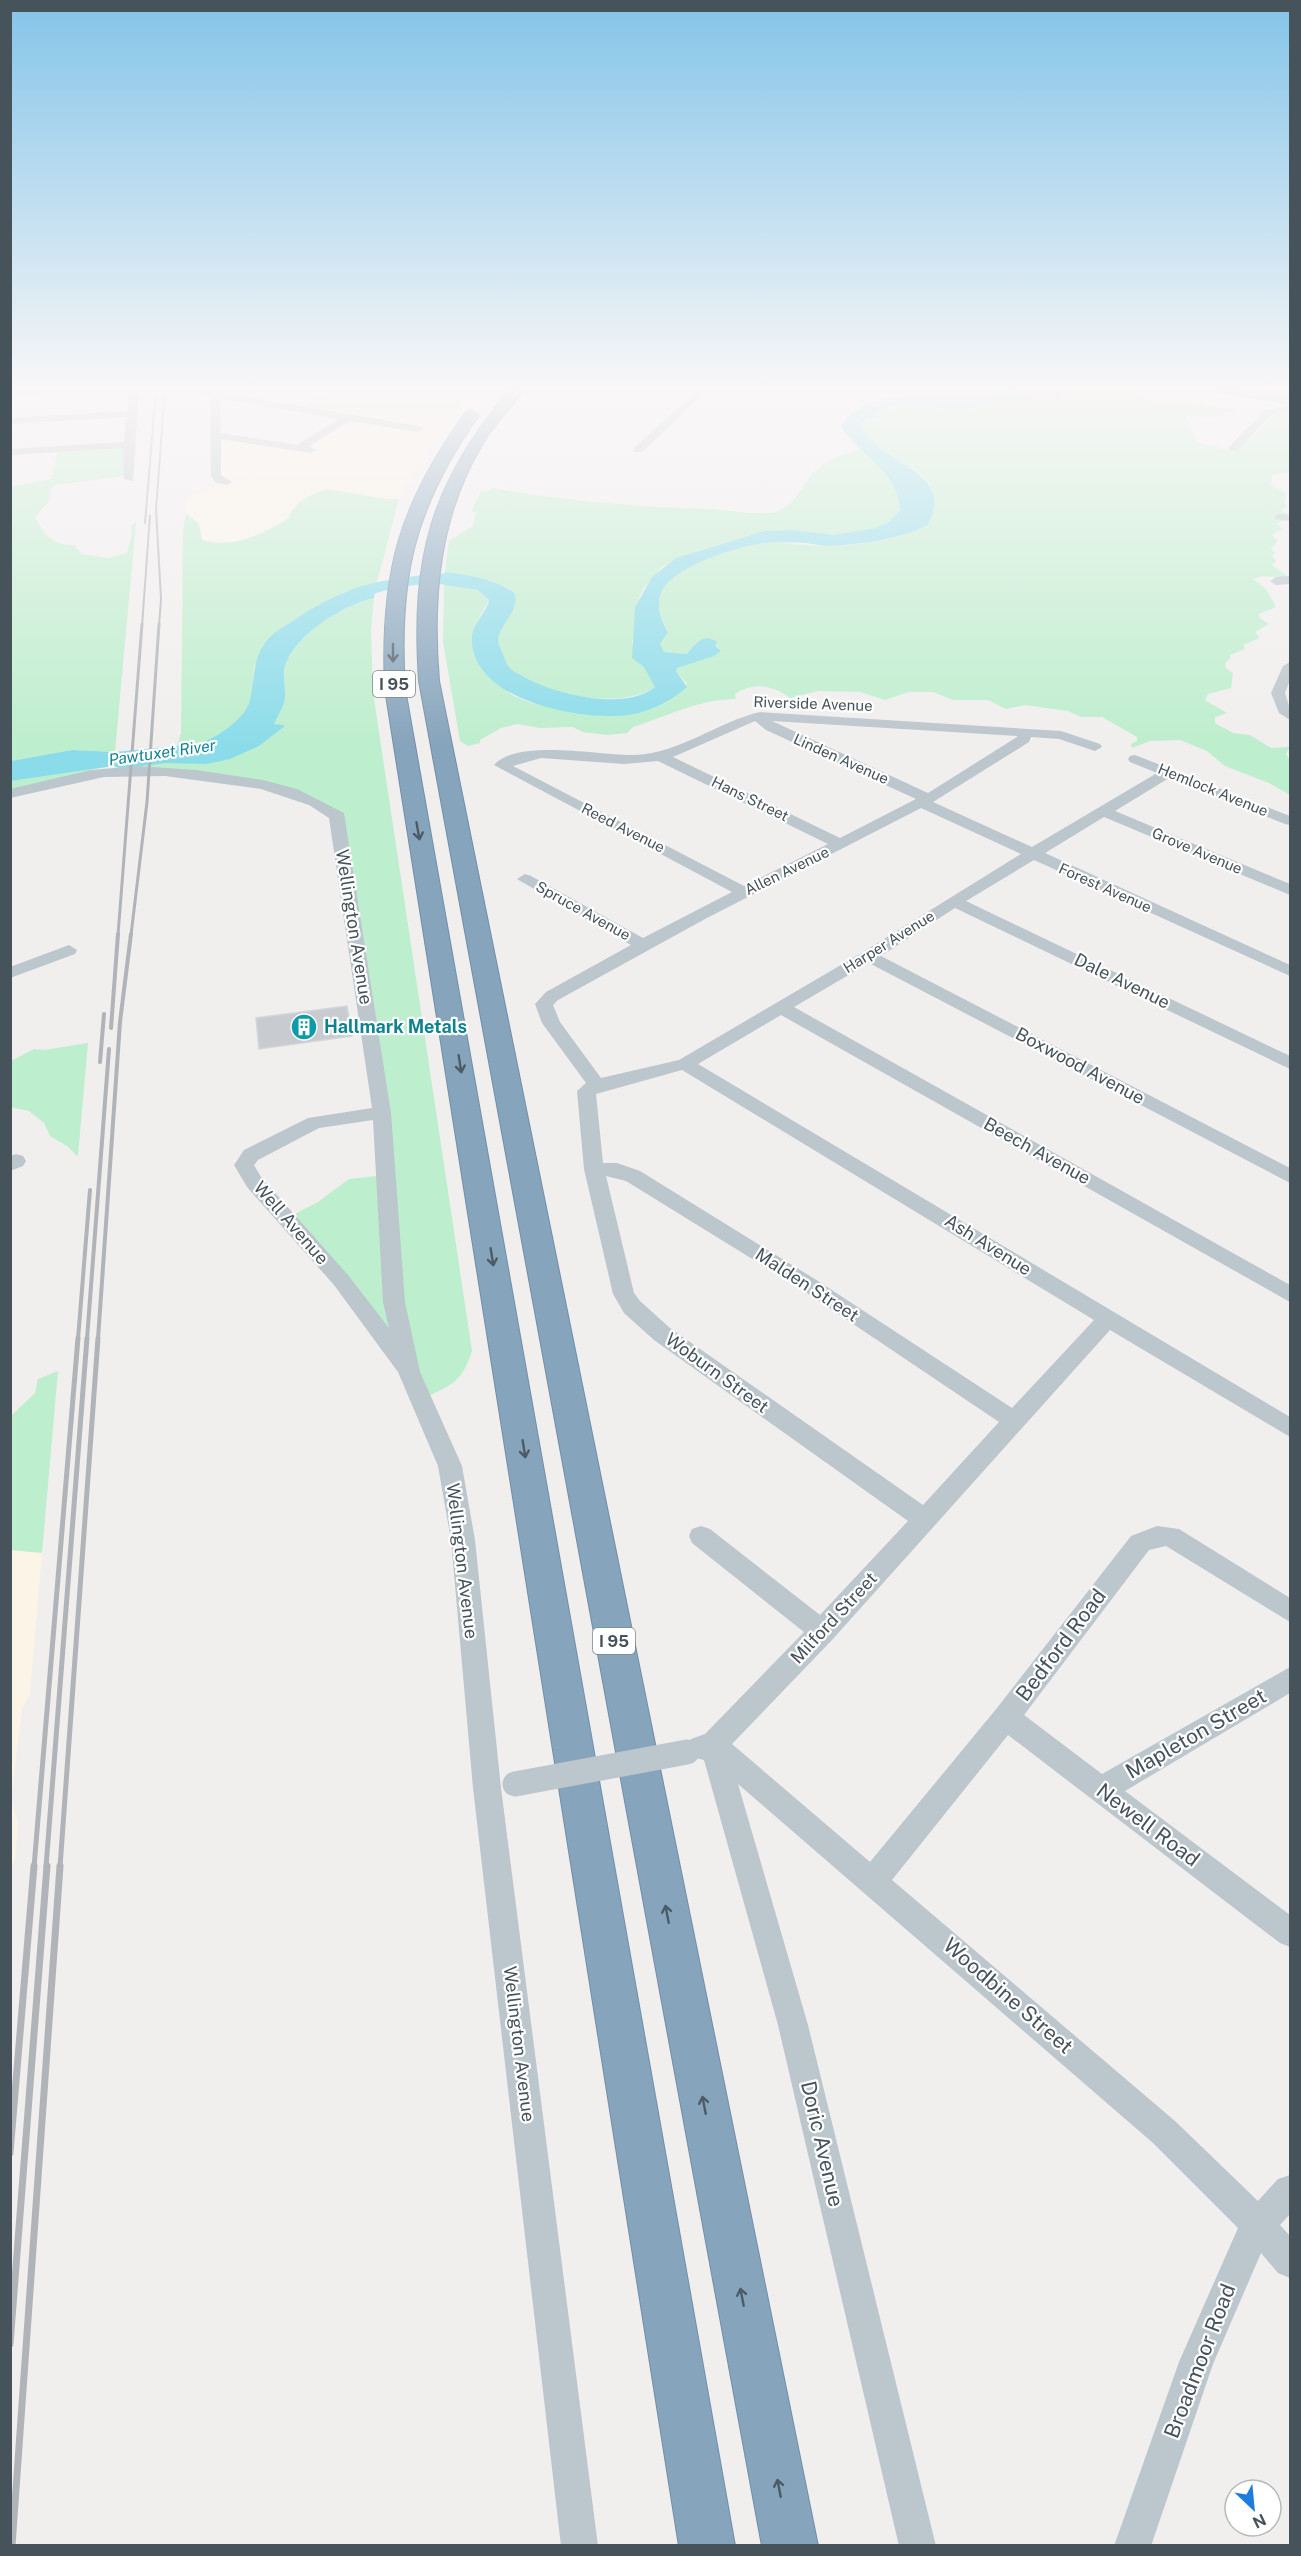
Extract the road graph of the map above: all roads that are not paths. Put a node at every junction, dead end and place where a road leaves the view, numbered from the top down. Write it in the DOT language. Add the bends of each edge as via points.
graph roads {
  1 [pos="415,508"];
  2 [pos="444,508"];
  3 [pos="1275,580"];
  4 [pos="1290,580"];
  5 [pos="412,584"];
  6 [pos="1290,666"];
  7 [pos="1285,685"];
  8 [pos="760,716"];
  9 [pos="1290,716"];
  10 [pos="1024,732"];
  11 [pos="1095,747"];
  12 [pos="660,756"];
  13 [pos="1135,759"];
  14 [pos="501,765"];
  15 [pos="1169,772"];
  16 [pos="10,794"];
  17 [pos="924,800"];
  18 [pos="1104,812"];
  19 [pos="1290,821"];
  20 [pos="840,844"];
  21 [pos="1032,855"];
  22 [pos="525,879"];
  23 [pos="1290,890"];
  24 [pos="744,892"];
  25 [pos="954,901"];
  26 [pos="641,944"];
  27 [pos="69,950"];
  28 [pos="869,956"];
  29 [pos="1290,971"];
  30 [pos="10,973"];
  31 [pos="782,1008"];
  32 [pos="1290,1063"];
  33 [pos="685,1064"];
  34 [pos="597,1085"];
  35 [pos="382,1113"];
  36 [pos="594,1169"];
  37 [pos="1290,1176"];
  38 [pos="1290,1294"];
  39 [pos="1108,1319"];
  40 [pos="409,1372"];
  41 [pos="1014,1420"];
  42 [pos="1290,1428"];
  43 [pos="923,1518"];
  44 [pos="701,1536"];
  45 [pos="1290,1611"];
  46 [pos="823,1632"];
  47 [pos="1290,1679"];
  48 [pos="1006,1718"];
  49 [pos="700,1748"];
  50 [pos="486,1788"];
  51 [pos="1102,1789"];
  52 [pos="873,1881"];
  53 [pos="1290,1933"];
  54 [pos="1290,2191"];
  55 [pos="1258,2224"];
  56 [pos="1290,2261"];
  57 [pos="580,2546"];
  58 [pos="707,2546"];
  59 [pos="790,2546"];
  60 [pos="918,2546"];
  61 [pos="1132,2546"];
  1 -- 5 [label="highway, I 95" via="412,516"];
  2 -- 5 [label="highway, I 95"];
  3 -- 4 [label="street"];
  5 -- 58 [label="highway, I 95, one-way" via="393,663 399,716"];
  59 -- 5 [label="highway, I 95, one-way" via="436,726"];
  6 -- 7 [label="street"];
  7 -- 9 [label="street" via="1280,701"];
  8 -- 10 [label="street, Riverside Avenue"];
  8 -- 12 [label="street, Riverside Avenue" via="741,719"];
  8 -- 17 [label="street, Linden Avenue" via="771,727"];
  10 -- 11 [label="street, Riverside Avenue" via="1061,735"];
  10 -- 17 [label="street, Allen Avenue" via="1024,739 1007,751"];
  12 -- 14 [label="street, Riverside Avenue" via="623,760 544,754"];
  12 -- 20 [label="street, Hans Street"];
  13 -- 15 [label="street, Hemlock Avenue"];
  14 -- 24 [label="street, Reed Avenue"];
  15 -- 18 [label="street, Harper Avenue"];
  15 -- 19 [label="street, Hemlock Avenue"];
  16 -- 35 [label="street, Wellington Avenue" via="115,771 147,769 297,792 336,813"];
  17 -- 20 [label="street, Allen Avenue"];
  17 -- 21 [label="street, Forest Avenue"];
  18 -- 21 [label="street, Harper Avenue"];
  18 -- 23 [label="street, Grove Avenue"];
  20 -- 24 [label="street, Allen Avenue"];
  21 -- 25 [label="street, Harper Avenue"];
  21 -- 29 [label="street, Forest Avenue"];
  22 -- 26 [label="street, Spruce Avenue"];
  24 -- 26 [label="street, Allen Avenue"];
  25 -- 28 [label="street, Harper Avenue"];
  25 -- 32 [label="street, Dale Avenue"];
  26 -- 34 [label="street, Allen Avenue" via="544,1004 551,1023"];
  27 -- 30 [label="street"];
  28 -- 31 [label="street, Harper Avenue"];
  28 -- 37 [label="street, Boxwood Avenue"];
  31 -- 33 [label="street, Harper Avenue"];
  31 -- 38 [label="street, Beech Avenue"];
  33 -- 34 [label="street, Harper Avenue"];
  33 -- 39 [label="street, Ash Avenue"];
  34 -- 36 [label="street" via="586,1091"];
  35 -- 40 [label="street, Wellington Avenue" via="394,1302"];
  35 -- 40 [label="street, Well Avenue" via="315,1122 251,1155 244,1165 254,1182 341,1280"];
  36 -- 41 [label="street, Malden Street" via="617,1170 633,1176 811,1286"];
  36 -- 43 [label="street, Woburn Street" via="621,1284 632,1307 662,1334"];
  39 -- 41 [label="street, Milford Street"];
  39 -- 42 [label="street, Ash Avenue"];
  40 -- 50 [label="street, Wellington Avenue" via="450,1466 463,1540"];
  41 -- 43 [label="street, Milford Street"];
  43 -- 46 [label="street, Milford Street"];
  44 -- 46 [label="street"];
  45 -- 48 [label="street, Bedford Road" via="1177,1539 1157,1536 1133,1550"];
  46 -- 49 [label="street, Milford Street"];
  47 -- 51 [label="street, Mapleton Street"];
  48 -- 51 [label="street, Newell Road"];
  48 -- 52 [label="street, Bedford Road"];
  49 -- 50 [label="street, bridge"];
  49 -- 52 [label="street, Woodbine Street"];
  49 -- 60 [label="street, Doric Avenue" via="793,2025"];
  50 -- 57 [label="street, Wellington Avenue"];
  51 -- 53 [label="street, Newell Road"];
  52 -- 55 [label="street, Woodbine Street" via="1164,2132"];
  54 -- 55 [label="street, Broadmoor Road"];
  55 -- 56 [label="street, Woodbine Street"];
  55 -- 61 [label="street, Broadmoor Road" via="1196,2362"];
}
